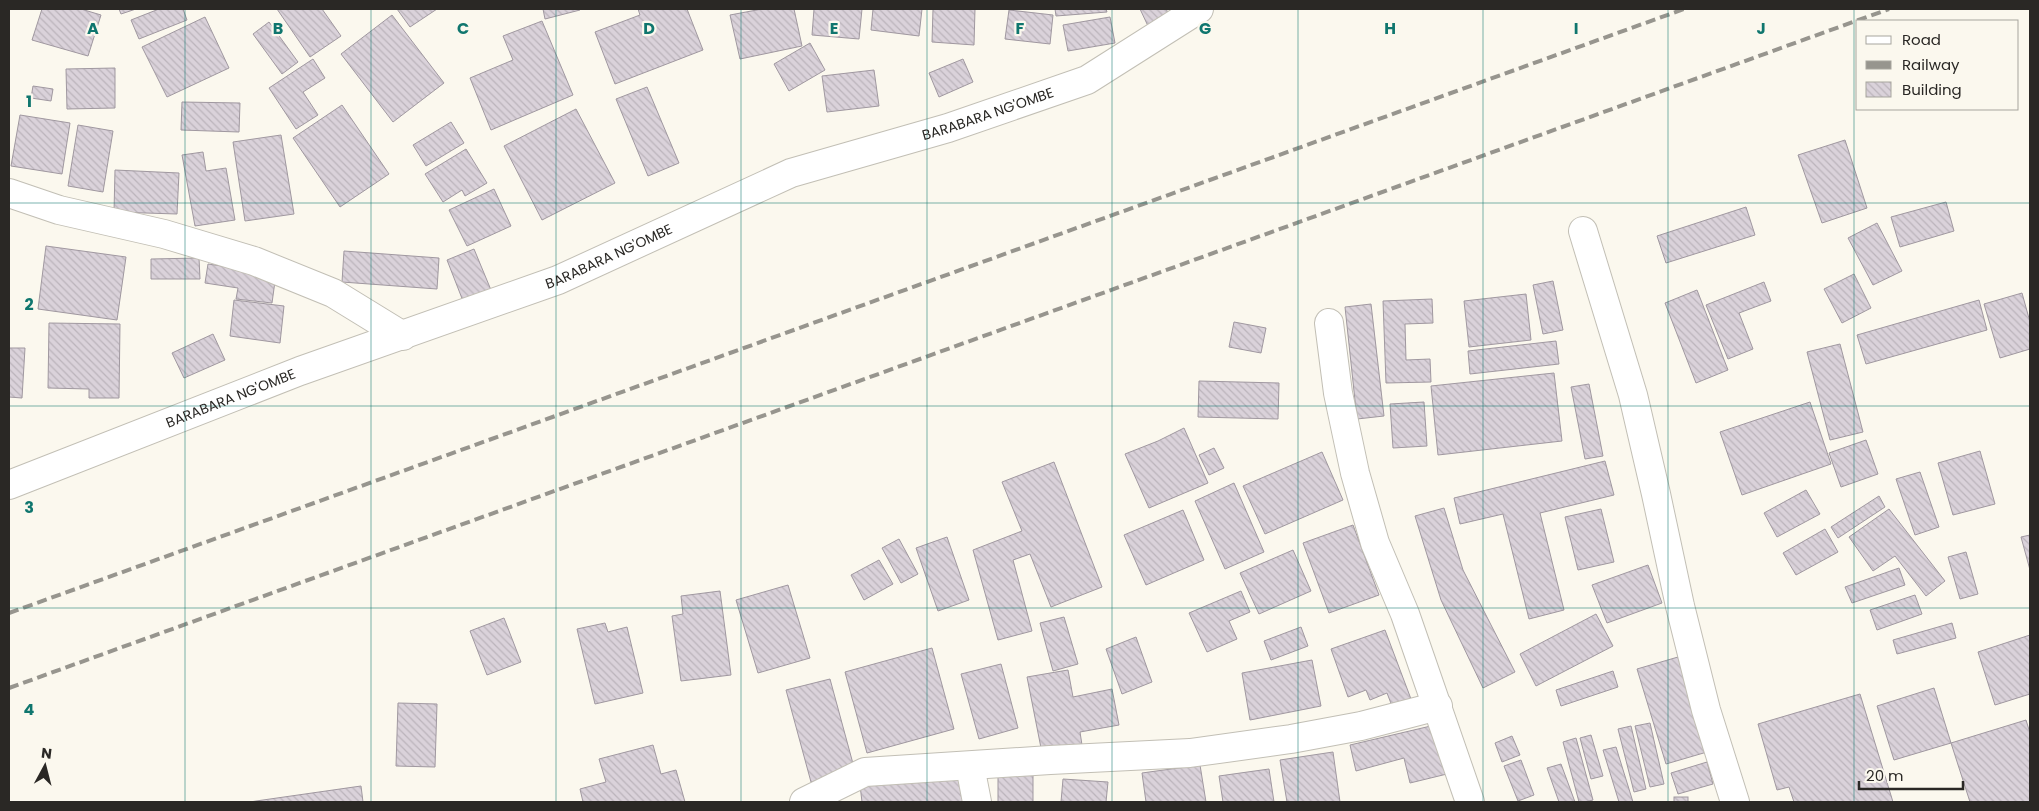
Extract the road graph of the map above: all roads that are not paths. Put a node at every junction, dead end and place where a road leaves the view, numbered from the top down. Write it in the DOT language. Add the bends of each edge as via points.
graph roads {
  1 [pos="1199,9"];
  2 [pos="9,193"];
  3 [pos="1583,231"];
  4 [pos="1329,322"];
  5 [pos="403,336"];
  6 [pos="9,485"];
  7 [pos="1438,706"];
  8 [pos="970,766"];
  9 [pos="804,802"];
  10 [pos="977,802"];
  11 [pos="1470,802"];
  12 [pos="1735,802"];
  1 -- 5 [label="street, BARABARA NG'OMBE" via="1087,80 948,128 791,173 558,280"];
  2 -- 5 [label="street" via="60,210 164,234 254,261 333,293"];
  3 -- 12 [label="street" via="1633,395 1701,691"];
  4 -- 7 [label="street" via="1338,394 1355,473 1375,543"];
  5 -- 6 [label="street, BARABARA NG'OMBE" via="300,371"];
  7 -- 8 [label="street" via="1299,738 1190,753"];
  7 -- 11 [label="street"];
  8 -- 9 [label="street" via="865,772"];
  8 -- 10 [label="street"];
}
